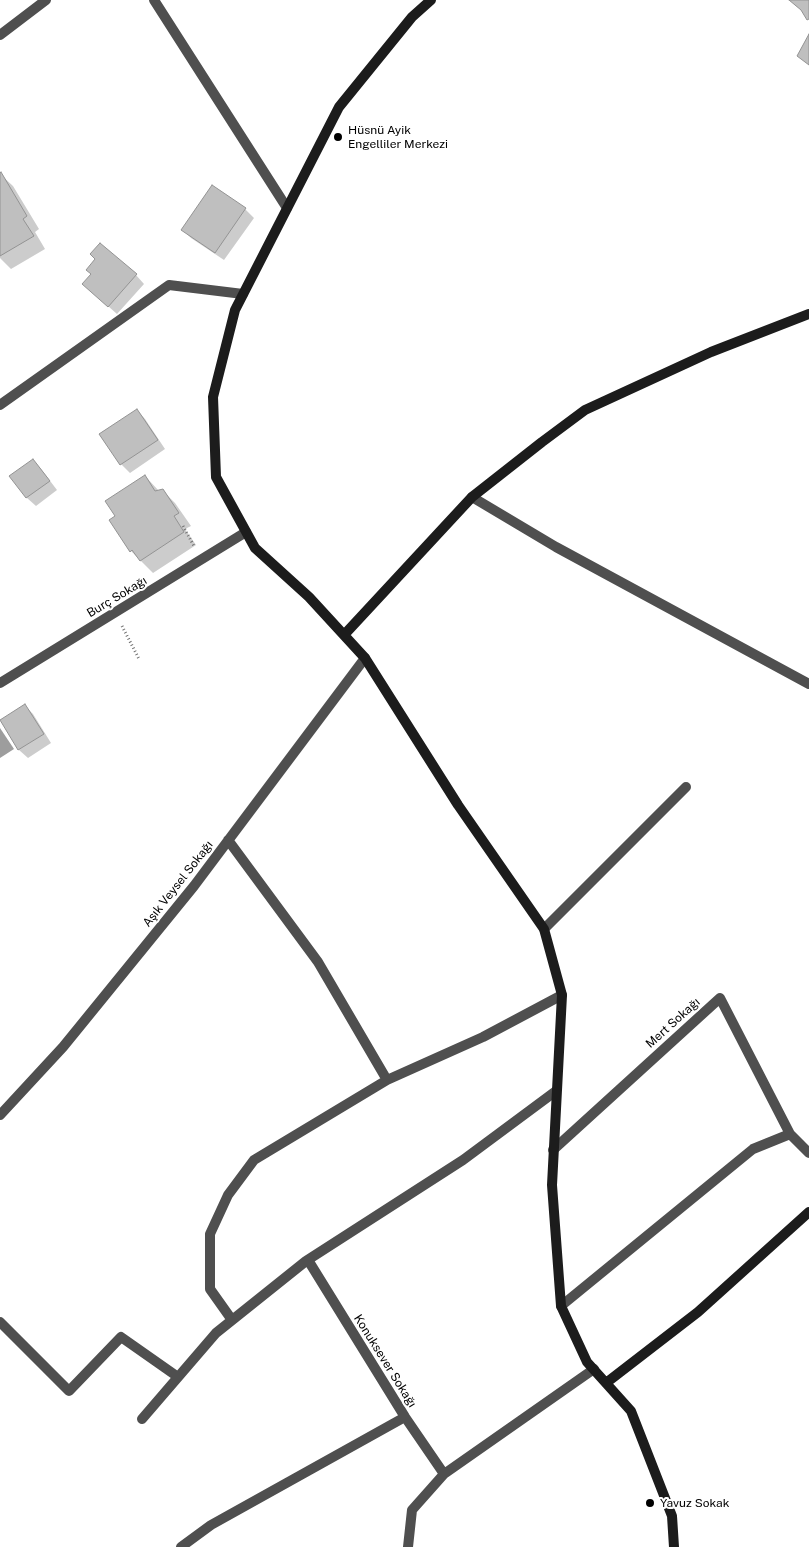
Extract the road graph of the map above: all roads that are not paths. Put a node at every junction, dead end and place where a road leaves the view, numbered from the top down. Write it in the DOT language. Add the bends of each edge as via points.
graph roads {
  1 [pos="46,0"];
  2 [pos="154,0"];
  3 [pos="431,0"];
  4 [pos="0,35"];
  5 [pos="287,208"];
  6 [pos="243,294"];
  7 [pos="809,314"];
  8 [pos="0,404"];
  9 [pos="472,497"];
  10 [pos="246,532"];
  11 [pos="344,635"];
  12 [pos="365,658"];
  13 [pos="0,683"];
  14 [pos="809,684"];
  15 [pos="686,787"];
  16 [pos="228,840"];
  17 [pos="544,929"];
  18 [pos="562,995"];
  19 [pos="388,1080"];
  20 [pos="556,1090"];
  21 [pos="0,1115"];
  22 [pos="790,1134"];
  23 [pos="553,1150"];
  24 [pos="809,1153"];
  25 [pos="809,1212"];
  26 [pos="308,1260"];
  27 [pos="561,1306"];
  28 [pos="232,1320"];
  29 [pos="0,1322"];
  30 [pos="594,1369"];
  31 [pos="178,1377"];
  32 [pos="606,1383"];
  33 [pos="406,1417"];
  34 [pos="142,1419"];
  35 [pos="444,1474"];
  36 [pos="182,1547"];
  37 [pos="408,1547"];
  38 [pos="674,1547"];
  1 -- 4 [label="street"];
  2 -- 5 [label="street"];
  3 -- 5 [label="main road" via="412,17 339,107"];
  5 -- 6 [label="main road"];
  6 -- 8 [label="street" via="169,285"];
  6 -- 10 [label="main road" via="235,310 213,397 216,477"];
  7 -- 9 [label="main road" via="711,352 585,410"];
  9 -- 11 [label="main road"];
  9 -- 14 [label="street" via="580,560"];
  10 -- 11 [label="main road" via="255,548 309,597"];
  10 -- 13 [label="street, Burç Sokağı"];
  11 -- 12 [label="main road"];
  12 -- 16 [label="street, Aşık Veysel Sokağı"];
  12 -- 17 [label="main road" via="458,805"];
  15 -- 17 [label="street"];
  16 -- 19 [label="street" via="318,962"];
  16 -- 21 [label="street, Aşık Veysel Sokağı" via="63,1047"];
  17 -- 18 [label="main road"];
  18 -- 19 [label="street" via="484,1038"];
  18 -- 20 [label="main road"];
  19 -- 28 [label="street" via="254,1160 228,1195 210,1234 210,1289"];
  20 -- 23 [label="main road"];
  20 -- 26 [label="street" via="462,1160"];
  22 -- 23 [label="street, Mert Sokağı" via="720,998"];
  22 -- 24 [label="street, Mert Sokağı"];
  22 -- 27 [label="street" via="753,1150"];
  23 -- 27 [label="main road" via="552,1185"];
  25 -- 32 [label="main road" via="698,1312"];
  26 -- 28 [label="street"];
  26 -- 33 [label="street, Konuksever Sokağı"];
  27 -- 30 [label="main road"];
  28 -- 31 [label="street" via="216,1333"];
  29 -- 31 [label="street" via="69,1391 121,1337"];
  30 -- 32 [label="main road"];
  30 -- 35 [label="street"];
  31 -- 34 [label="street"];
  32 -- 38 [label="main road" via="631,1411 672,1516"];
  33 -- 35 [label="street, Konuksever Sokağı"];
  33 -- 36 [label="street" via="211,1525"];
  35 -- 37 [label="street" via="412,1510"];
}
